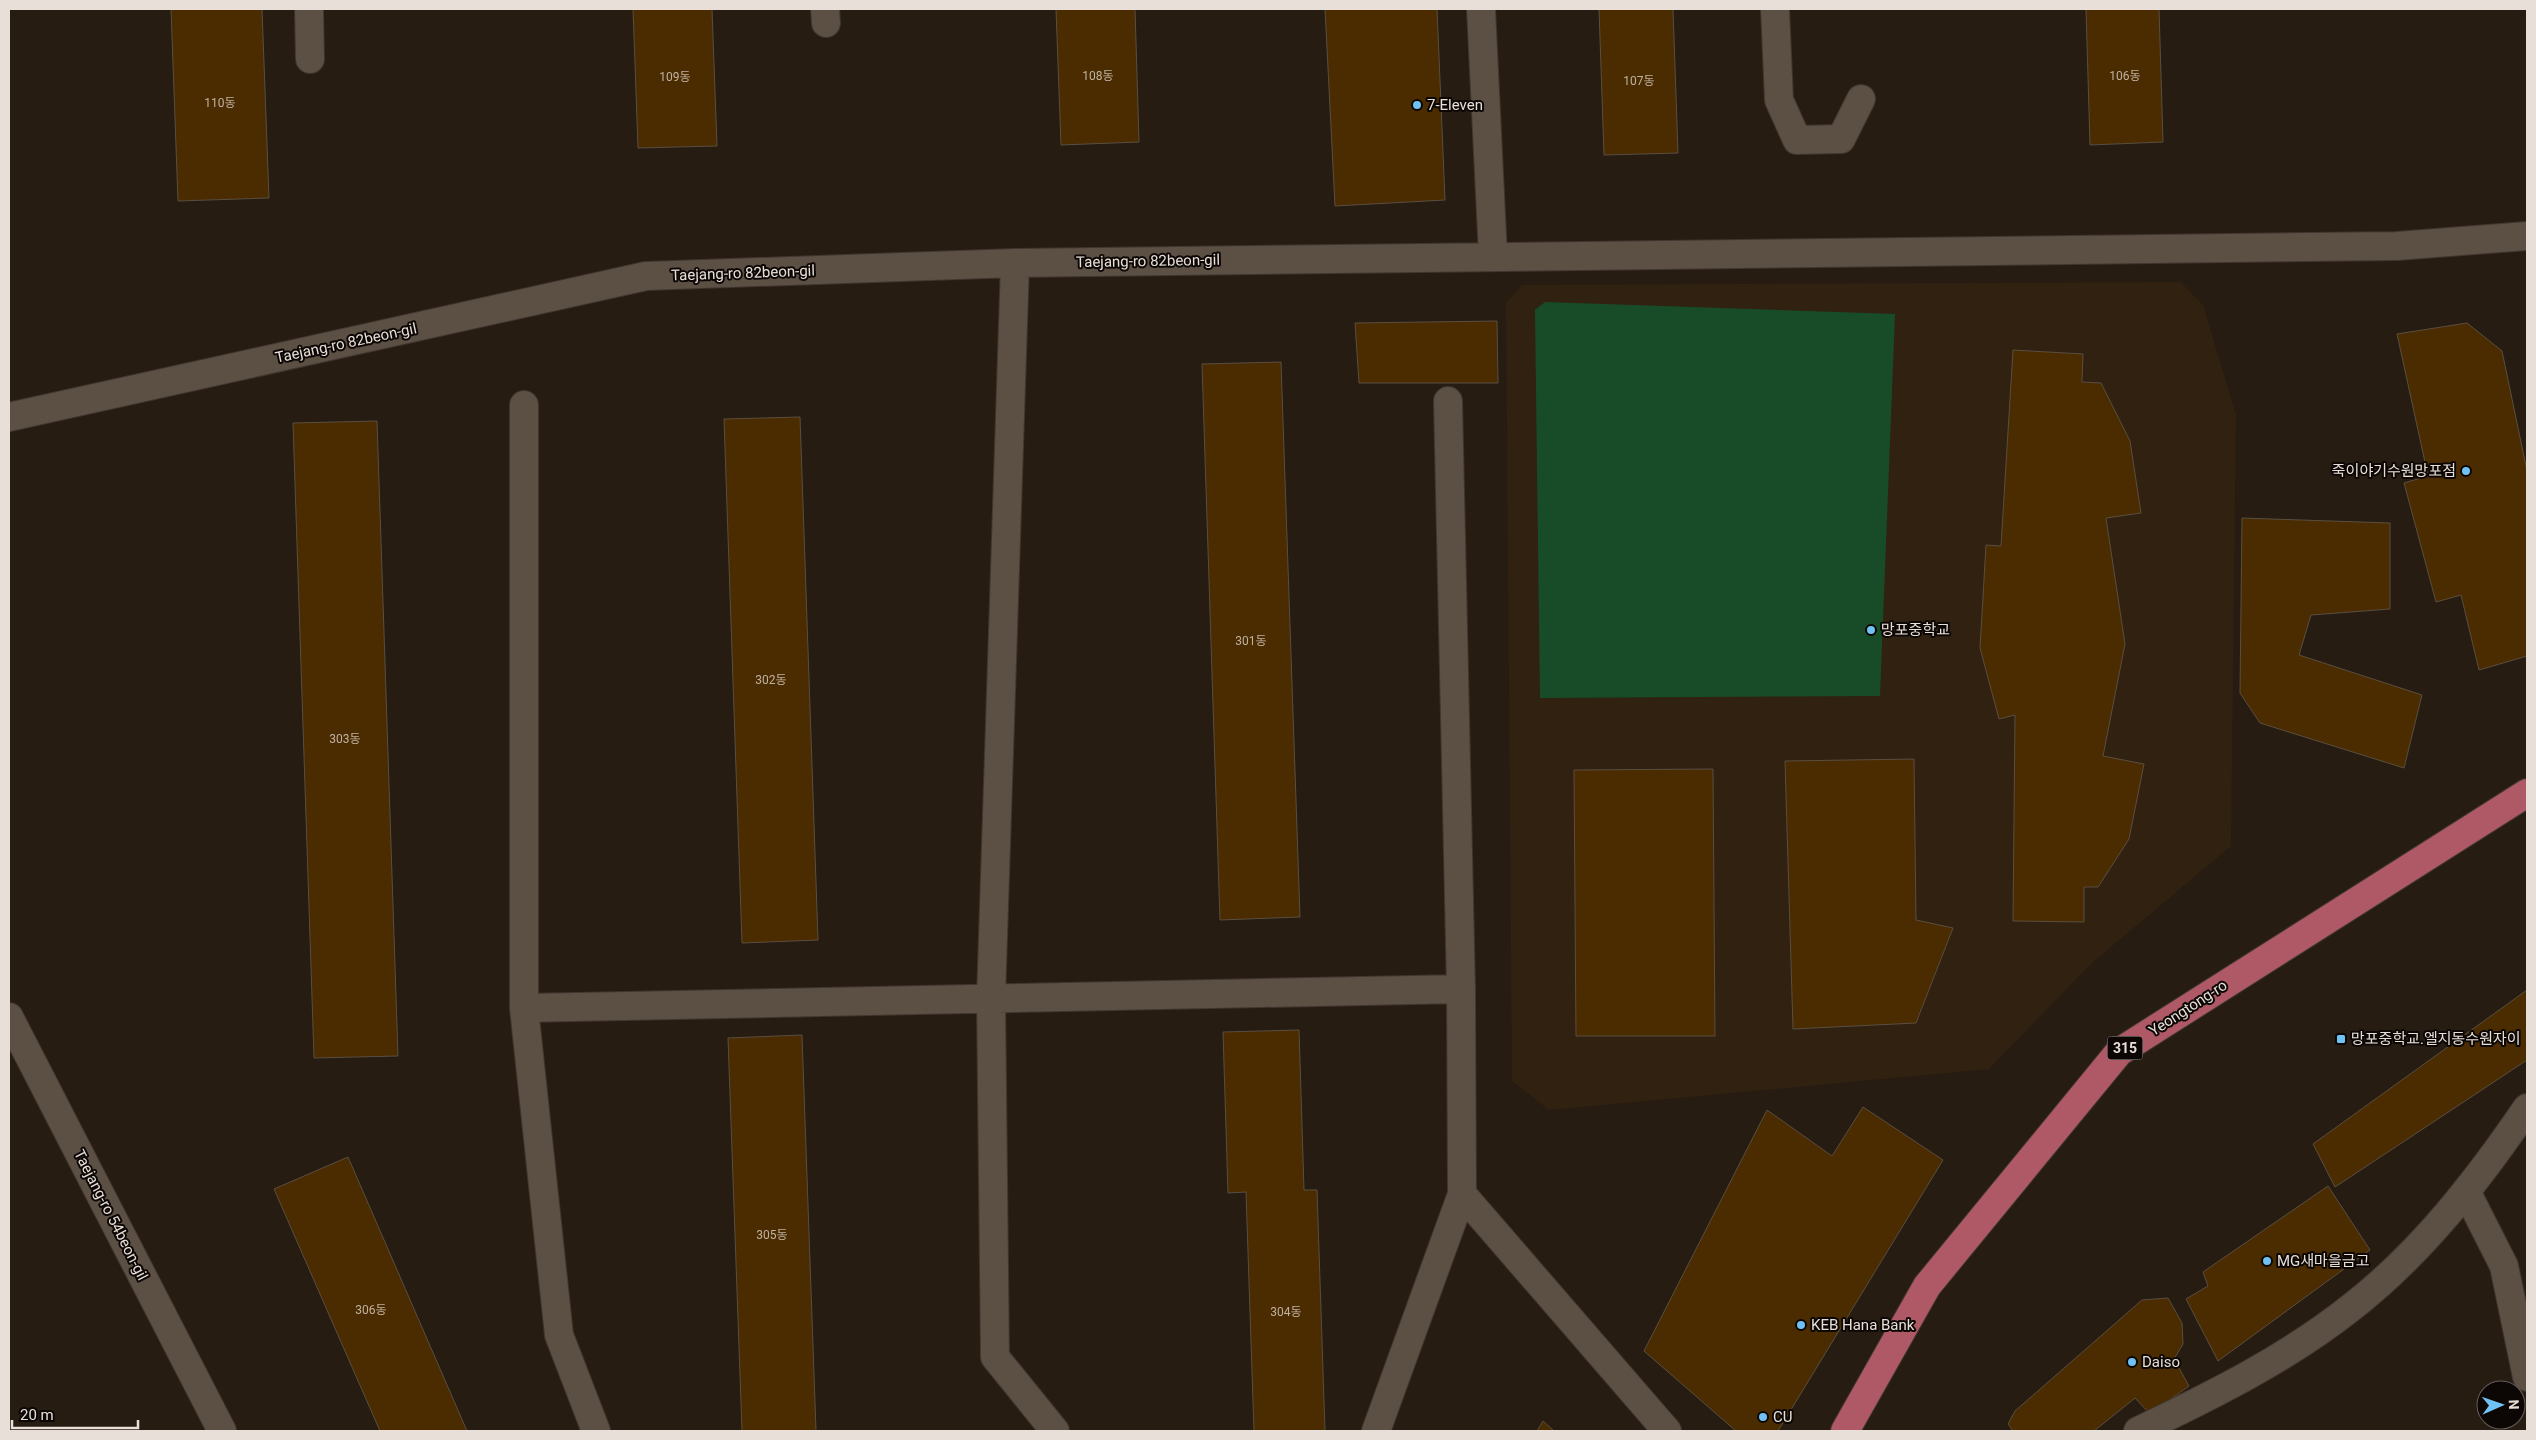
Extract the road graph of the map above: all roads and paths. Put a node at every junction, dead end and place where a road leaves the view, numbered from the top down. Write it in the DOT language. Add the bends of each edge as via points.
graph roads {
  1 [pos="309,9"];
  2 [pos="1481,9"];
  3 [pos="1775,9"];
  4 [pos="310,60"];
  5 [pos="1861,99"];
  6 [pos="2527,236"];
  7 [pos="1493,256"];
  8 [pos="1015,263"];
  9 [pos="1448,401"];
  10 [pos="524,405"];
  11 [pos="9,417"];
  12 [pos="2527,793"];
  13 [pos="1461,989"];
  14 [pos="991,998"];
  15 [pos="524,1008"];
  16 [pos="9,1018"];
  17 [pos="2527,1108"];
  18 [pos="2466,1191"];
  19 [pos="1462,1194"];
  20 [pos="2527,1377"];
  21 [pos="217,1422"];
  22 [pos="596,1431"];
  23 [pos="1055,1431"];
  24 [pos="1376,1431"];
  25 [pos="1667,1431"];
  26 [pos="1845,1431"];
  27 [pos="2138,1431"];
  1 -- 4 [label="street"];
  2 -- 7 [label="street"];
  3 -- 5 [label="street" via="1779,100 1797,140 1841,139"];
  6 -- 7 [label="street, Taejang-ro 82beon-gil" via="2397,246"];
  7 -- 8 [label="street, Taejang-ro 82beon-gil"];
  8 -- 11 [label="street, Taejang-ro 82beon-gil" via="646,276"];
  8 -- 14 [label="street"];
  9 -- 13 [label="street"];
  10 -- 15 [label="street"];
  12 -- 26 [label="main road, Yeongtong-ro / 315" via="2119,1052 1927,1286"];
  13 -- 14 [label="street"];
  13 -- 19 [label="street"];
  14 -- 15 [label="street"];
  14 -- 23 [label="street" via="995,1357"];
  15 -- 22 [label="street" via="559,1335"];
  16 -- 21 [label="street, Taejang-ro 54beon-gil"];
  17 -- 18 [label="street"];
  18 -- 20 [label="street" via="2504,1266"];
  18 -- 27 [label="street" via="2412,1253 2354,1306 2284,1354 2211,1397"];
  19 -- 24 [label="street"];
  19 -- 25 [label="street"];
}
